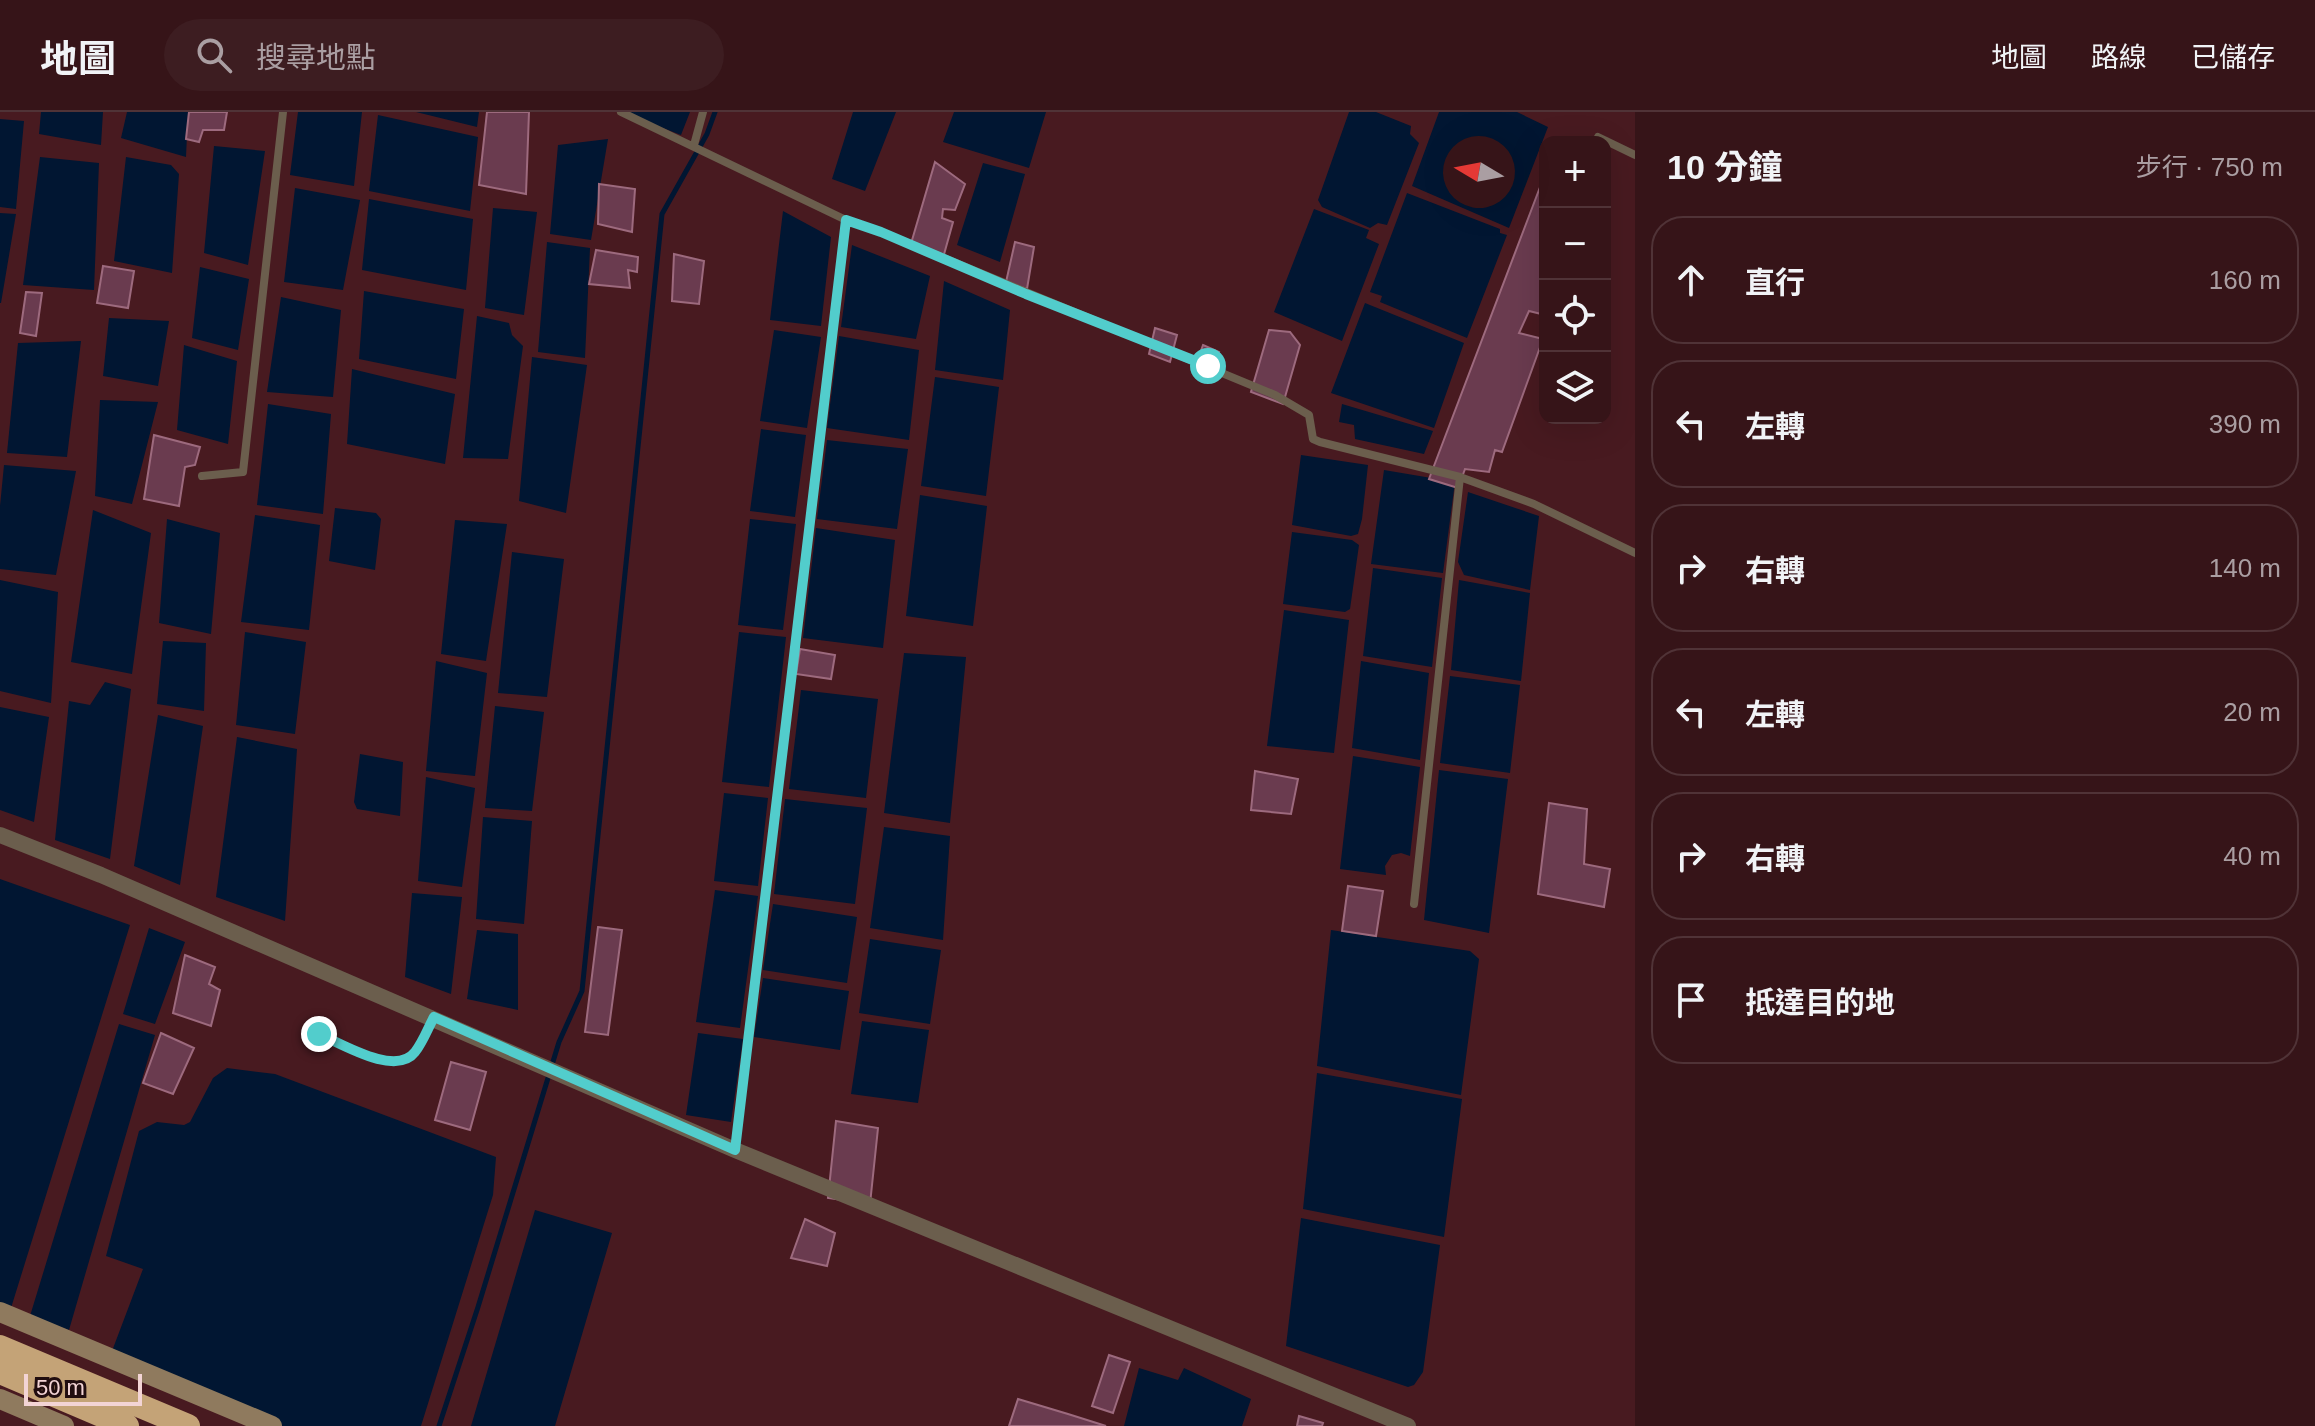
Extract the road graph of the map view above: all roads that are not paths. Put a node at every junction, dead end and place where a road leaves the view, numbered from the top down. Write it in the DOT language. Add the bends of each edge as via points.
graph roads {
  1 [pos="283,112"];
  2 [pos="621,112"];
  3 [pos="703,112"];
  4 [pos="1611,143"];
  5 [pos="694,145"];
  6 [pos="1635,155"];
  7 [pos="846,220"];
  8 [pos="202,476"];
  9 [pos="1460,477"];
  10 [pos="1635,553"];
  11 [pos="0,835"];
  12 [pos="1414,904"];
  13 [pos="434,1017"];
  14 [pos="319,1034"];
  15 [pos="735,1150"];
  16 [pos="0,1312"];
  17 [pos="0,1347"];
  18 [pos="0,1372"];
  19 [pos="0,1399"];
  20 [pos="64,1426"];
  21 [pos="127,1426"];
  22 [pos="188,1426"];
  23 [pos="272,1426"];
  24 [pos="1408,1426"];
  1 -- 8 [label="lane" via="243,472"];
  2 -- 5 [label="lane"];
  3 -- 5 [label="lane"];
  4 -- 6 [label="lane"];
  5 -- 7 [label="lane"];
  7 -- 9 [label="lane" via="1275,395 1309,415 1313,439 1320,442"];
  7 -- 15 [label="lane"];
  9 -- 10 [label="lane" via="1534,504"];
  9 -- 12 [label="lane"];
  11 -- 13 [label="street"];
  13 -- 14 [label="lane" via="413,1055 400,1061 377,1059"];
  13 -- 15 [label="street"];
  15 -- 24 [label="street"];
  16 -- 23 [label="street"];
  17 -- 22 [label="highway"];
  18 -- 21 [label="highway"];
  19 -- 20 [label="street"];
}
